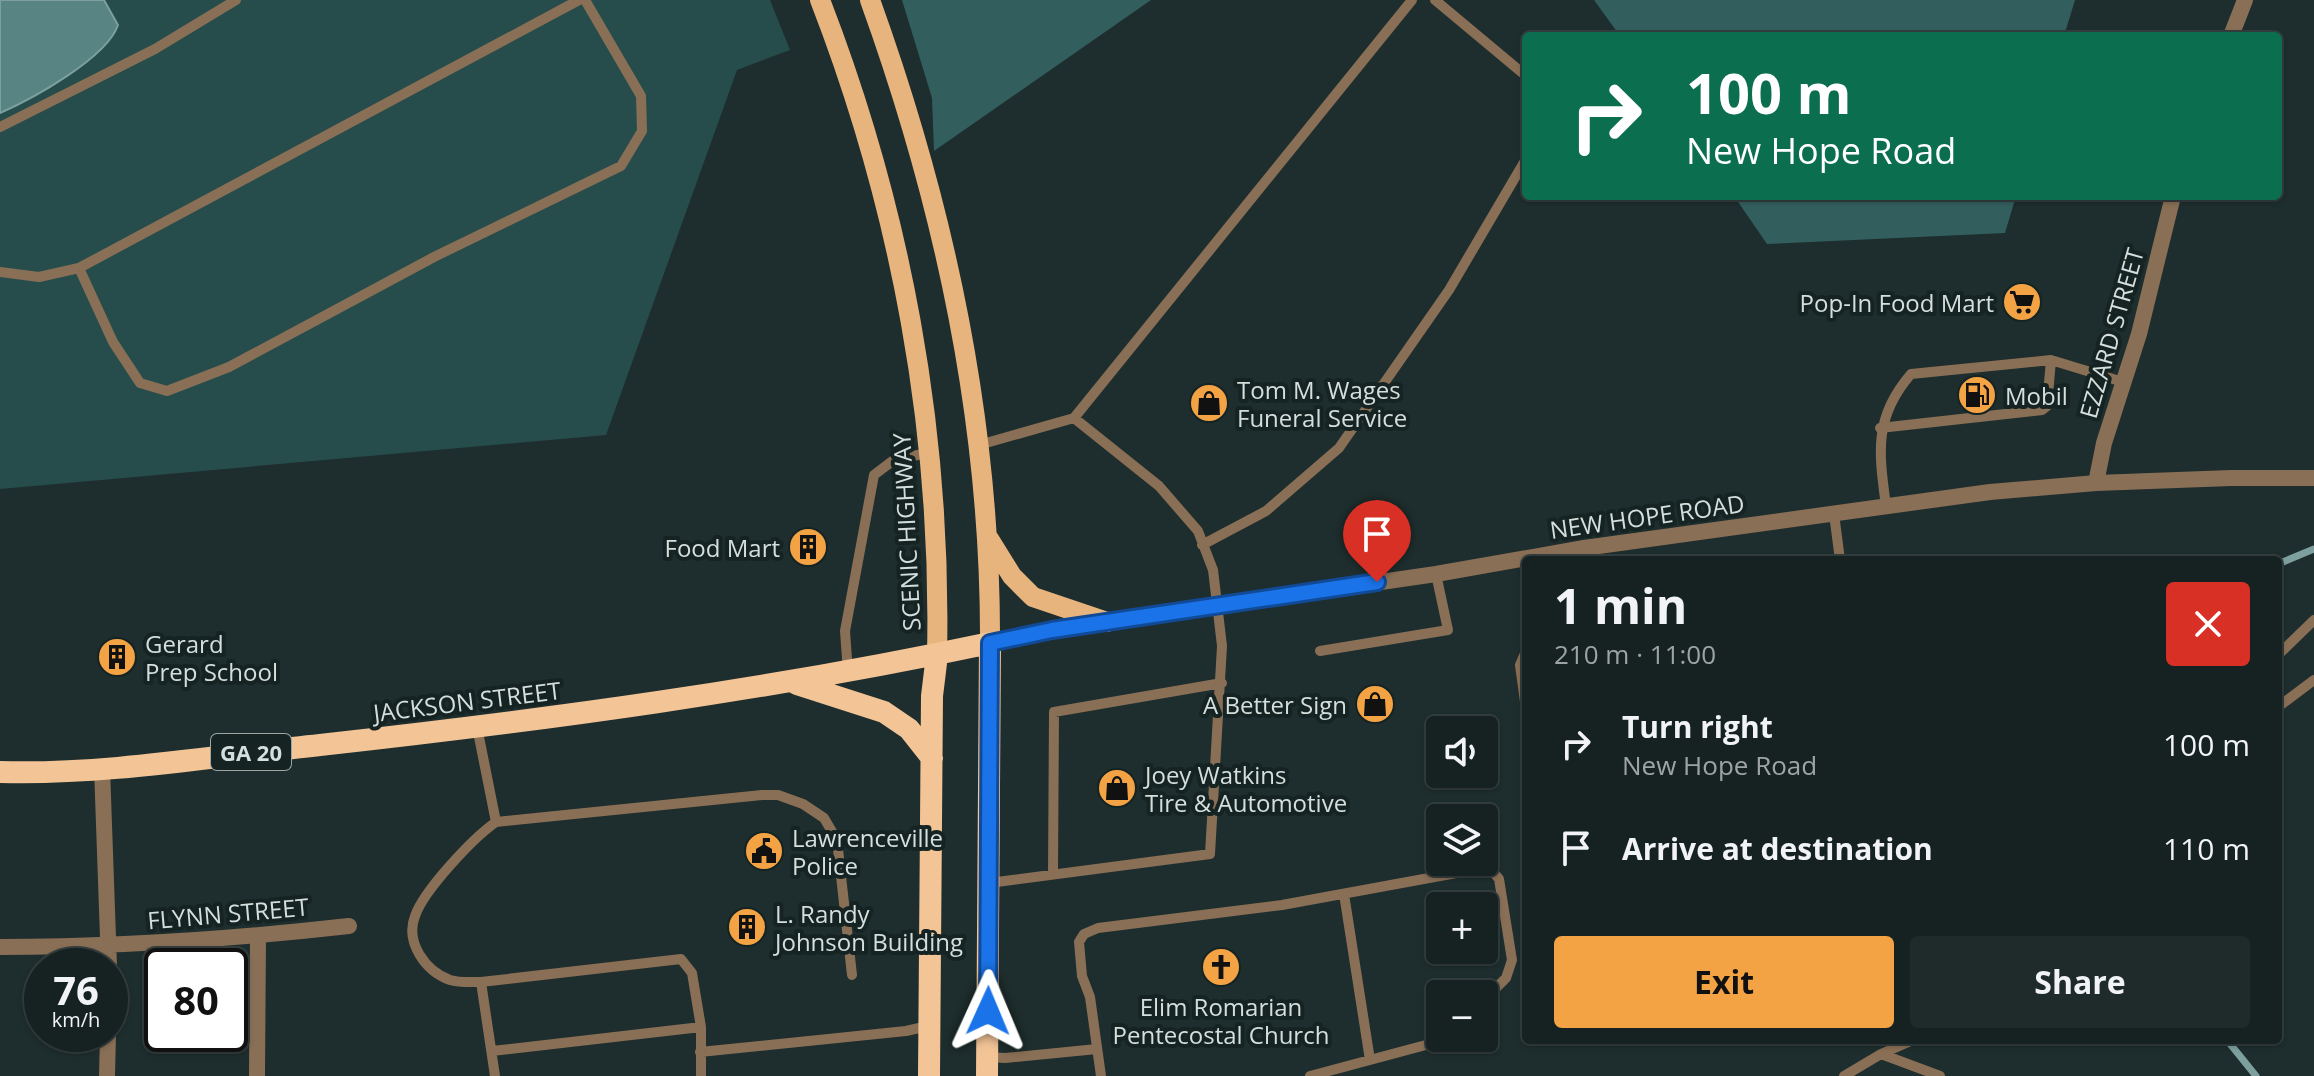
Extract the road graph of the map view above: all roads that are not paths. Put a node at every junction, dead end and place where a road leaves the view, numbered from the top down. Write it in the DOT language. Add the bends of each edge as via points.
graph roads {
  1 [pos="236,0"];
  2 [pos="582,0"];
  3 [pos="820,0"];
  4 [pos="870,0"];
  5 [pos="1412,0"];
  6 [pos="1435,0"];
  7 [pos="2245,0"];
  8 [pos="2233,32"];
  9 [pos="1522,73"];
  10 [pos="0,127"];
  11 [pos="1522,166"];
  12 [pos="2172,200"];
  13 [pos="79,268"];
  14 [pos="0,272"];
  15 [pos="2051,360"];
  16 [pos="2123,382"];
  17 [pos="1074,418"];
  18 [pos="1880,428"];
  19 [pos="979,445"];
  20 [pos="929,453"];
  21 [pos="2314,478"];
  22 [pos="2096,483"];
  23 [pos="1886,506"];
  24 [pos="1834,514"];
  25 [pos="986,534"];
  26 [pos="1202,545"];
  27 [pos="1538,556"];
  28 [pos="1839,556"];
  29 [pos="1522,559"];
  30 [pos="1436,574"];
  31 [pos="1217,606"];
  32 [pos="1107,622"];
  33 [pos="2312,625"];
  34 [pos="990,643"];
  35 [pos="1320,651"];
  36 [pos="2282,651"];
  37 [pos="937,655"];
  38 [pos="848,673"];
  39 [pos="2314,680"];
  40 [pos="792,683"];
  41 [pos="1222,683"];
  42 [pos="2282,704"];
  43 [pos="477,727"];
  44 [pos="932,758"];
  45 [pos="102,768"];
  46 [pos="0,772"];
  47 [pos="496,822"];
  48 [pos="1053,874"];
  49 [pos="989,883"];
  50 [pos="1344,894"];
  51 [pos="349,926"];
  52 [pos="258,936"];
  53 [pos="110,945"];
  54 [pos="0,947"];
  55 [pos="110,948"];
  56 [pos="852,975"];
  57 [pos="481,982"];
  58 [pos="1498,986"];
  59 [pos="928,1026"];
  60 [pos="701,1027"];
  61 [pos="1904,1044"];
  62 [pos="1426,1045"];
  63 [pos="1097,1049"];
  64 [pos="492,1051"];
  65 [pos="108,1052"];
  66 [pos="700,1052"];
  67 [pos="1881,1054"];
  68 [pos="1370,1060"];
  69 [pos="987,1066"];
  70 [pos="107,1076"];
  71 [pos="257,1076"];
  72 [pos="495,1076"];
  73 [pos="701,1076"];
  74 [pos="929,1076"];
  75 [pos="1101,1076"];
  76 [pos="1310,1076"];
  77 [pos="1844,1076"];
  78 [pos="1940,1076"];
  1 -- 10 [label="lane" via="155,49"];
  2 -- 13 [label="lane"];
  2 -- 13 [label="lane" via="641,96 642,131 621,166 434,257 229,367 167,391 140,383 113,342"];
  3 -- 20 [label="main road, SCENIC HIGHWAY" via="866,131 906,289"];
  4 -- 19 [label="main road" via="948,262"];
  5 -- 17 [label="lane"];
  6 -- 9 [label="lane"];
  7 -- 8 [label="street"];
  11 -- 26 [label="lane" via="1449,290 1339,448 1266,511"];
  12 -- 16 [label="street, EZZARD STREET"];
  13 -- 14 [label="lane" via="39,277"];
  15 -- 16 [label="lane"];
  15 -- 18 [label="lane" via="1911,374"];
  15 -- 18 [label="lane" via="2047,406 2042,410"];
  16 -- 22 [label="street, EZZARD STREET"];
  17 -- 19 [label="lane"];
  17 -- 26 [label="lane" via="1159,486 1198,531"];
  18 -- 23 [label="lane"];
  19 -- 25 [label="main road"];
  20 -- 37 [label="main road, SCENIC HIGHWAY"];
  20 -- 38 [label="lane" via="895,459 874,475 845,631"];
  21 -- 22 [label="street, NEW HOPE ROAD"];
  22 -- 23 [label="street, NEW HOPE ROAD"];
  23 -- 24 [label="street, NEW HOPE ROAD"];
  24 -- 27 [label="street, NEW HOPE ROAD"];
  24 -- 28 [label="lane"];
  25 -- 32 [label="main road" via="1012,576 1033,597"];
  25 -- 34 [label="main road"];
  26 -- 31 [label="lane" via="1213,570"];
  29 -- 30 [label="street, NEW HOPE ROAD"];
  30 -- 31 [label="street, NEW HOPE ROAD"];
  30 -- 35 [label="lane" via="1448,630"];
  31 -- 32 [label="street, NEW HOPE ROAD"];
  31 -- 41 [label="lane"];
  32 -- 34 [label="street, NEW HOPE ROAD"];
  33 -- 36 [label="lane"];
  34 -- 37 [label="highway, JACKSON STREET"];
  34 -- 49 [label="highway"];
  37 -- 38 [label="highway, JACKSON STREET"];
  37 -- 44 [label="highway, SCENIC HIGHWAY"];
  38 -- 40 [label="highway, JACKSON STREET"];
  39 -- 42 [label="lane"];
  40 -- 43 [label="highway, JACKSON STREET / GA 20"];
  40 -- 44 [label="highway" via="884,712 909,729"];
  41 -- 48 [label="lane" via="1210,854"];
  41 -- 48 [label="lane" via="1054,712"];
  43 -- 45 [label="highway, JACKSON STREET / GA 20"];
  43 -- 47 [label="lane"];
  44 -- 59 [label="highway, SCENIC HIGHWAY"];
  45 -- 46 [label="highway, JACKSON STREET / GA 20"];
  45 -- 53 [label="street"];
  47 -- 56 [label="lane" via="762,795 790,798 824,818 837,840"];
  47 -- 57 [label="lane" via="434,886 414,917 420,957 430,968 450,980"];
  48 -- 49 [label="lane"];
  49 -- 69 [label="highway"];
  50 -- 58 [label="lane" via="1489,867 1499,879 1512,960"];
  50 -- 63 [label="lane" via="1084,934 1079,942 1082,976"];
  50 -- 68 [label="lane"];
  51 -- 52 [label="street, FLYNN STREET"];
  52 -- 53 [label="street, FLYNN STREET"];
  52 -- 71 [label="street"];
  53 -- 54 [label="street, FLYNN STREET"];
  53 -- 55 [label="street"];
  57 -- 60 [label="lane" via="681,959 692,973"];
  57 -- 64 [label="lane"];
  59 -- 66 [label="lane"];
  59 -- 74 [label="highway, SCENIC HIGHWAY"];
  60 -- 64 [label="lane"];
  60 -- 66 [label="lane"];
  61 -- 67 [label="lane"];
  62 -- 68 [label="lane"];
  63 -- 69 [label="lane" via="1005,1058"];
  63 -- 75 [label="lane"];
  64 -- 72 [label="lane"];
  65 -- 70 [label="street"];
  66 -- 73 [label="lane"];
  67 -- 77 [label="lane"];
  67 -- 78 [label="lane"];
  68 -- 76 [label="lane"];
}
